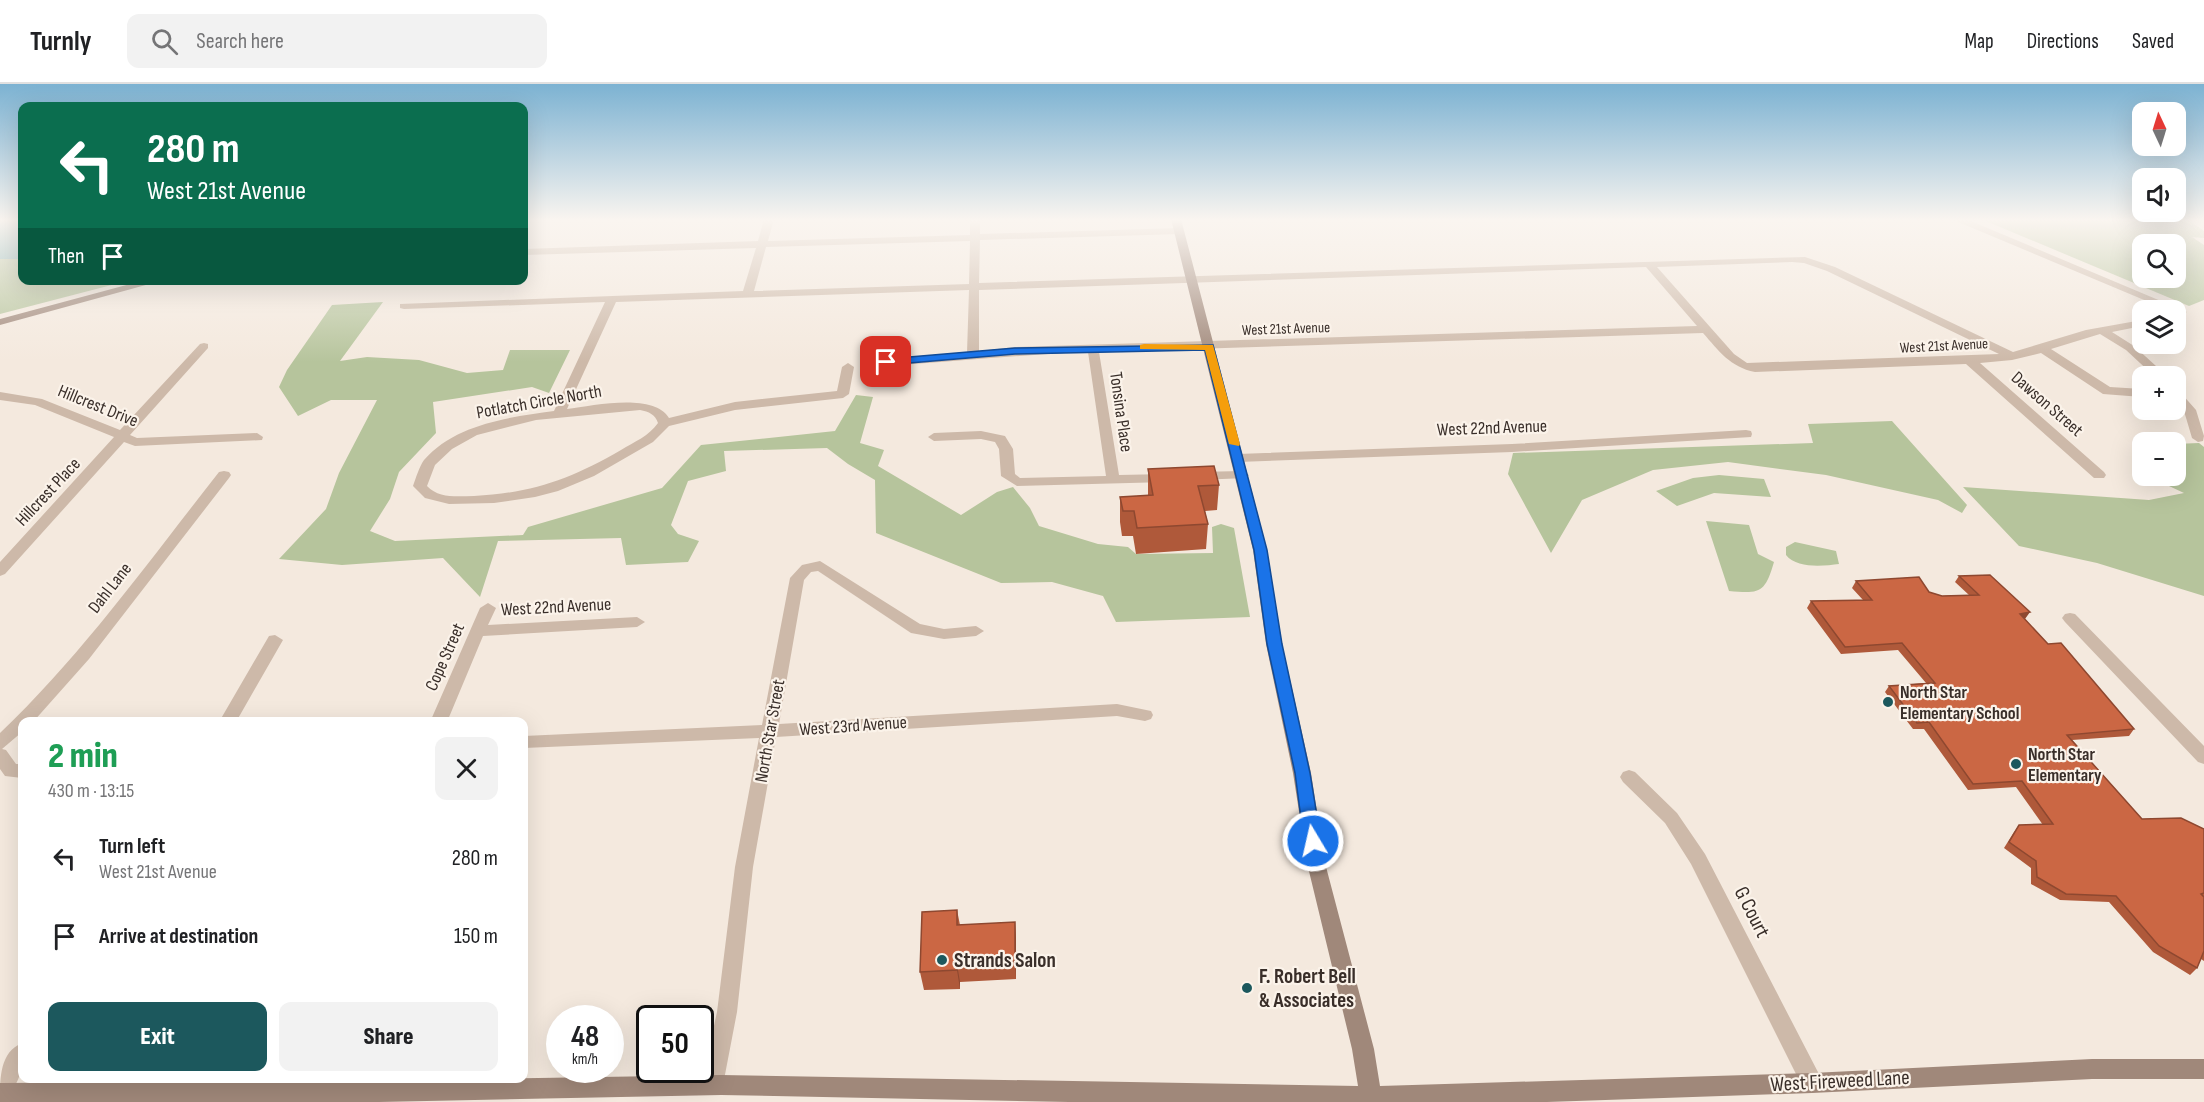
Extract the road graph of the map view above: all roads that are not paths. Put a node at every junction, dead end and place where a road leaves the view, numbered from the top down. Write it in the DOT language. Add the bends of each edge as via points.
graph roads {
  1 [pos="756,267"];
  2 [pos="974,267"];
  3 [pos="1189,267"];
  4 [pos="1577,267"];
  5 [pos="1651,267"];
  6 [pos="1824,267"];
  7 [pos="2071,267"];
  8 [pos="1192,280"];
  9 [pos="140,285"];
  10 [pos="974,287"];
  11 [pos="748,294"];
  12 [pos="612,299"];
  13 [pos="2153,300"];
  14 [pos="404,306"];
  15 [pos="0,322"];
  16 [pos="2132,325"];
  17 [pos="1706,329"];
  18 [pos="2102,330"];
  19 [pos="204,346"];
  20 [pos="1209,347"];
  21 [pos="2042,348"];
  22 [pos="1093,349"];
  23 [pos="973,356"];
  24 [pos="2012,356"];
  25 [pos="1970,362"];
  26 [pos="868,363"];
  27 [pos="2150,366"];
  28 [pos="848,367"];
  29 [pos="2132,392"];
  30 [pos="0,396"];
  31 [pos="2186,406"];
  32 [pos="558,415"];
  33 [pos="664,423"];
  34 [pos="1746,434"];
  35 [pos="123,437"];
  36 [pos="257,437"];
  37 [pos="934,437"];
  38 [pos="2198,438"];
  39 [pos="1238,458"];
  40 [pos="224,475"];
  41 [pos="1242,475"];
  42 [pos="2099,475"];
  43 [pos="1113,480"];
  44 [pos="0,571"];
  45 [pos="488,608"];
  46 [pos="2070,618"];
  47 [pos="637,622"];
  48 [pos="478,631"];
  49 [pos="976,631"];
  50 [pos="275,640"];
  51 [pos="1145,715"];
  52 [pos="27,717"];
  53 [pos="230,717"];
  54 [pos="440,717"];
  55 [pos="18,727"];
  56 [pos="770,731"];
  57 [pos="528,742"];
  58 [pos="0,743"];
  59 [pos="0,755"];
  60 [pos="2204,757"];
  61 [pos="17,771"];
  62 [pos="1629,777"];
  63 [pos="18,1059"];
  64 [pos="2204,1069"];
  65 [pos="1812,1083"];
  66 [pos="712,1085"];
  67 [pos="0,1088"];
  68 [pos="0,1094"];
  69 [pos="1371,1100"];
  1 -- 11 [label="street"];
  2 -- 10 [label="street"];
  3 -- 8 [label="main road"];
  4 -- 8 [label="street"];
  5 -- 17 [label="street"];
  6 -- 24 [label="street"];
  7 -- 13 [label="street"];
  8 -- 10 [label="street"];
  8 -- 20 [label="main road"];
  9 -- 15 [label="main road"];
  10 -- 11 [label="street"];
  10 -- 23 [label="street"];
  11 -- 12 [label="street"];
  12 -- 14 [label="street"];
  12 -- 32 [label="street"];
  16 -- 18 [label="street, West 21st Avenue"];
  17 -- 20 [label="street, West 21st Avenue"];
  17 -- 25 [label="street, West 21st Avenue" via="1743,366"];
  18 -- 21 [label="street, West 21st Avenue"];
  18 -- 27 [label="street"];
  19 -- 35 [label="street, Hillcrest Place"];
  20 -- 22 [label="street, West 21st Avenue"];
  20 -- 39 [label="main road"];
  21 -- 24 [label="street, West 21st Avenue"];
  21 -- 29 [label="street" via="2107,391"];
  22 -- 23 [label="street, West 21st Avenue"];
  22 -- 43 [label="street, Tonsina Place"];
  23 -- 26 [label="street, West 21st Avenue"];
  24 -- 25 [label="street, West 21st Avenue"];
  25 -- 42 [label="street, Dawson Street"];
  28 -- 33 [label="street, Potlatch Circle North" via="843,394 735,406"];
  30 -- 35 [label="street, Hillcrest Drive" via="38,402"];
  31 -- 38 [label="street"];
  32 -- 33 [label="street, Potlatch Circle North" via="632,406 656,411"];
  32 -- 33 [label="street, Potlatch Circle North" via="489,427 460,438 433,457 420,486 431,497 450,500 512,498 543,492 576,482 602,468 653,435"];
  34 -- 39 [label="street, West 22nd Avenue"];
  35 -- 36 [label="street, Hillcrest Drive" via="135,442"];
  35 -- 44 [label="street, Hillcrest Place"];
  37 -- 43 [label="street" via="981,435 1000,439 1006,449 1006,471 1012,480"];
  39 -- 41 [label="main road"];
  40 -- 52 [label="street, Dahl Lane" via="83,655"];
  41 -- 43 [label="street"];
  41 -- 69 [label="main road" via="1260,550 1316,863 1363,1049"];
  45 -- 48 [label="street, Cope Street"];
  46 -- 60 [label="street"];
  47 -- 48 [label="street, West 22nd Avenue"];
  48 -- 54 [label="street, Cope Street"];
  49 -- 56 [label="street, North Star Street" via="944,634 916,629 820,566 807,568 795,586"];
  50 -- 53 [label="street"];
  51 -- 56 [label="street, West 23rd Avenue" via="1116,710"];
  55 -- 58 [label="street, Dahl Lane"];
  56 -- 57 [label="street, West 23rd Avenue"];
  56 -- 66 [label="street, North Star Street" via="744,867 727,1012"];
  59 -- 61 [label="street"];
  62 -- 65 [label="street, G Court" via="1671,818 1698,859"];
  63 -- 67 [label="street"];
  64 -- 65 [label="main road, West Fireweed Lane" via="2092,1069"];
  65 -- 69 [label="main road, West Fireweed Lane"];
  66 -- 68 [label="main road, West Fireweed Lane"];
  66 -- 69 [label="main road, West Fireweed Lane"];
}
